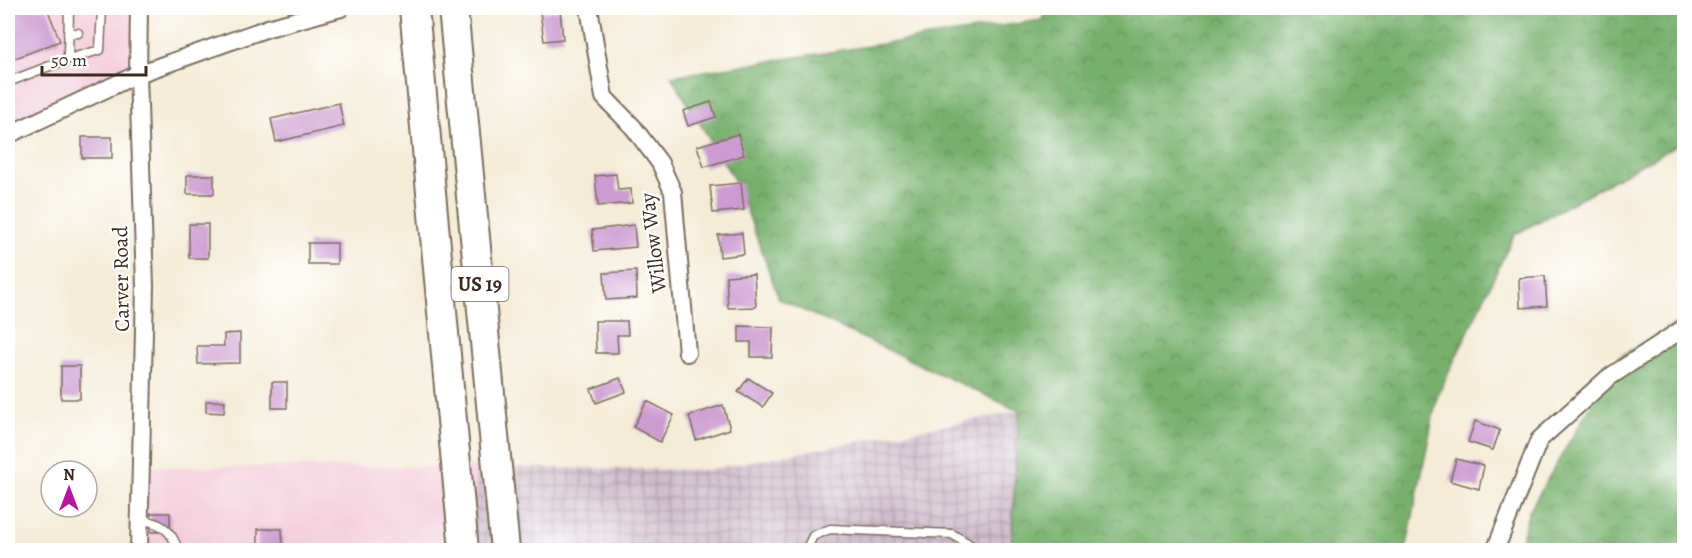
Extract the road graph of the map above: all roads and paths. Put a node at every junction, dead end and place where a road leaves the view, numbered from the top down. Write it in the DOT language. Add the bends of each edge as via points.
graph roads {
  1 [pos="139,8"];
  2 [pos="341,8"];
  3 [pos="589,8"];
  4 [pos="102,10"];
  5 [pos="71,12"];
  6 [pos="91,13"];
  7 [pos="454,13"];
  8 [pos="415,17"];
  9 [pos="101,31"];
  10 [pos="90,32"];
  11 [pos="68,59"];
  12 [pos="138,74"];
  13 [pos="8,82"];
  14 [pos="8,135"];
  15 [pos="1684,328"];
  16 [pos="687,353"];
  17 [pos="140,519"];
  18 [pos="139,550"];
  19 [pos="178,550"];
  20 [pos="464,550"];
  21 [pos="506,550"];
  22 [pos="808,550"];
  23 [pos="979,550"];
  24 [pos="1497,550"];
  1 -- 12 [label="street, Carver Road"];
  2 -- 12 [label="street" via="268,28"];
  3 -- 16 [label="street, Willow Way" via="604,98 633,127 660,163 673,192"];
  4 -- 6 [label="lane"];
  4 -- 9 [label="lane"];
  5 -- 11 [label="lane" via="73,33"];
  7 -- 21 [label="highway, US 19"];
  8 -- 20 [label="highway, US 19"];
  9 -- 10 [label="lane"];
  9 -- 11 [label="lane" via="100,50"];
  11 -- 13 [label="lane"];
  12 -- 14 [label="street"];
  12 -- 17 [label="street, Carver Road" via="145,286"];
  15 -- 24 [label="street" via="1608,378 1539,440"];
  17 -- 18 [label="street, Carver Road"];
  17 -- 19 [label="lane" via="157,522 169,532"];
  22 -- 23 [label="lane" via="813,536 830,529 952,534"];
}
